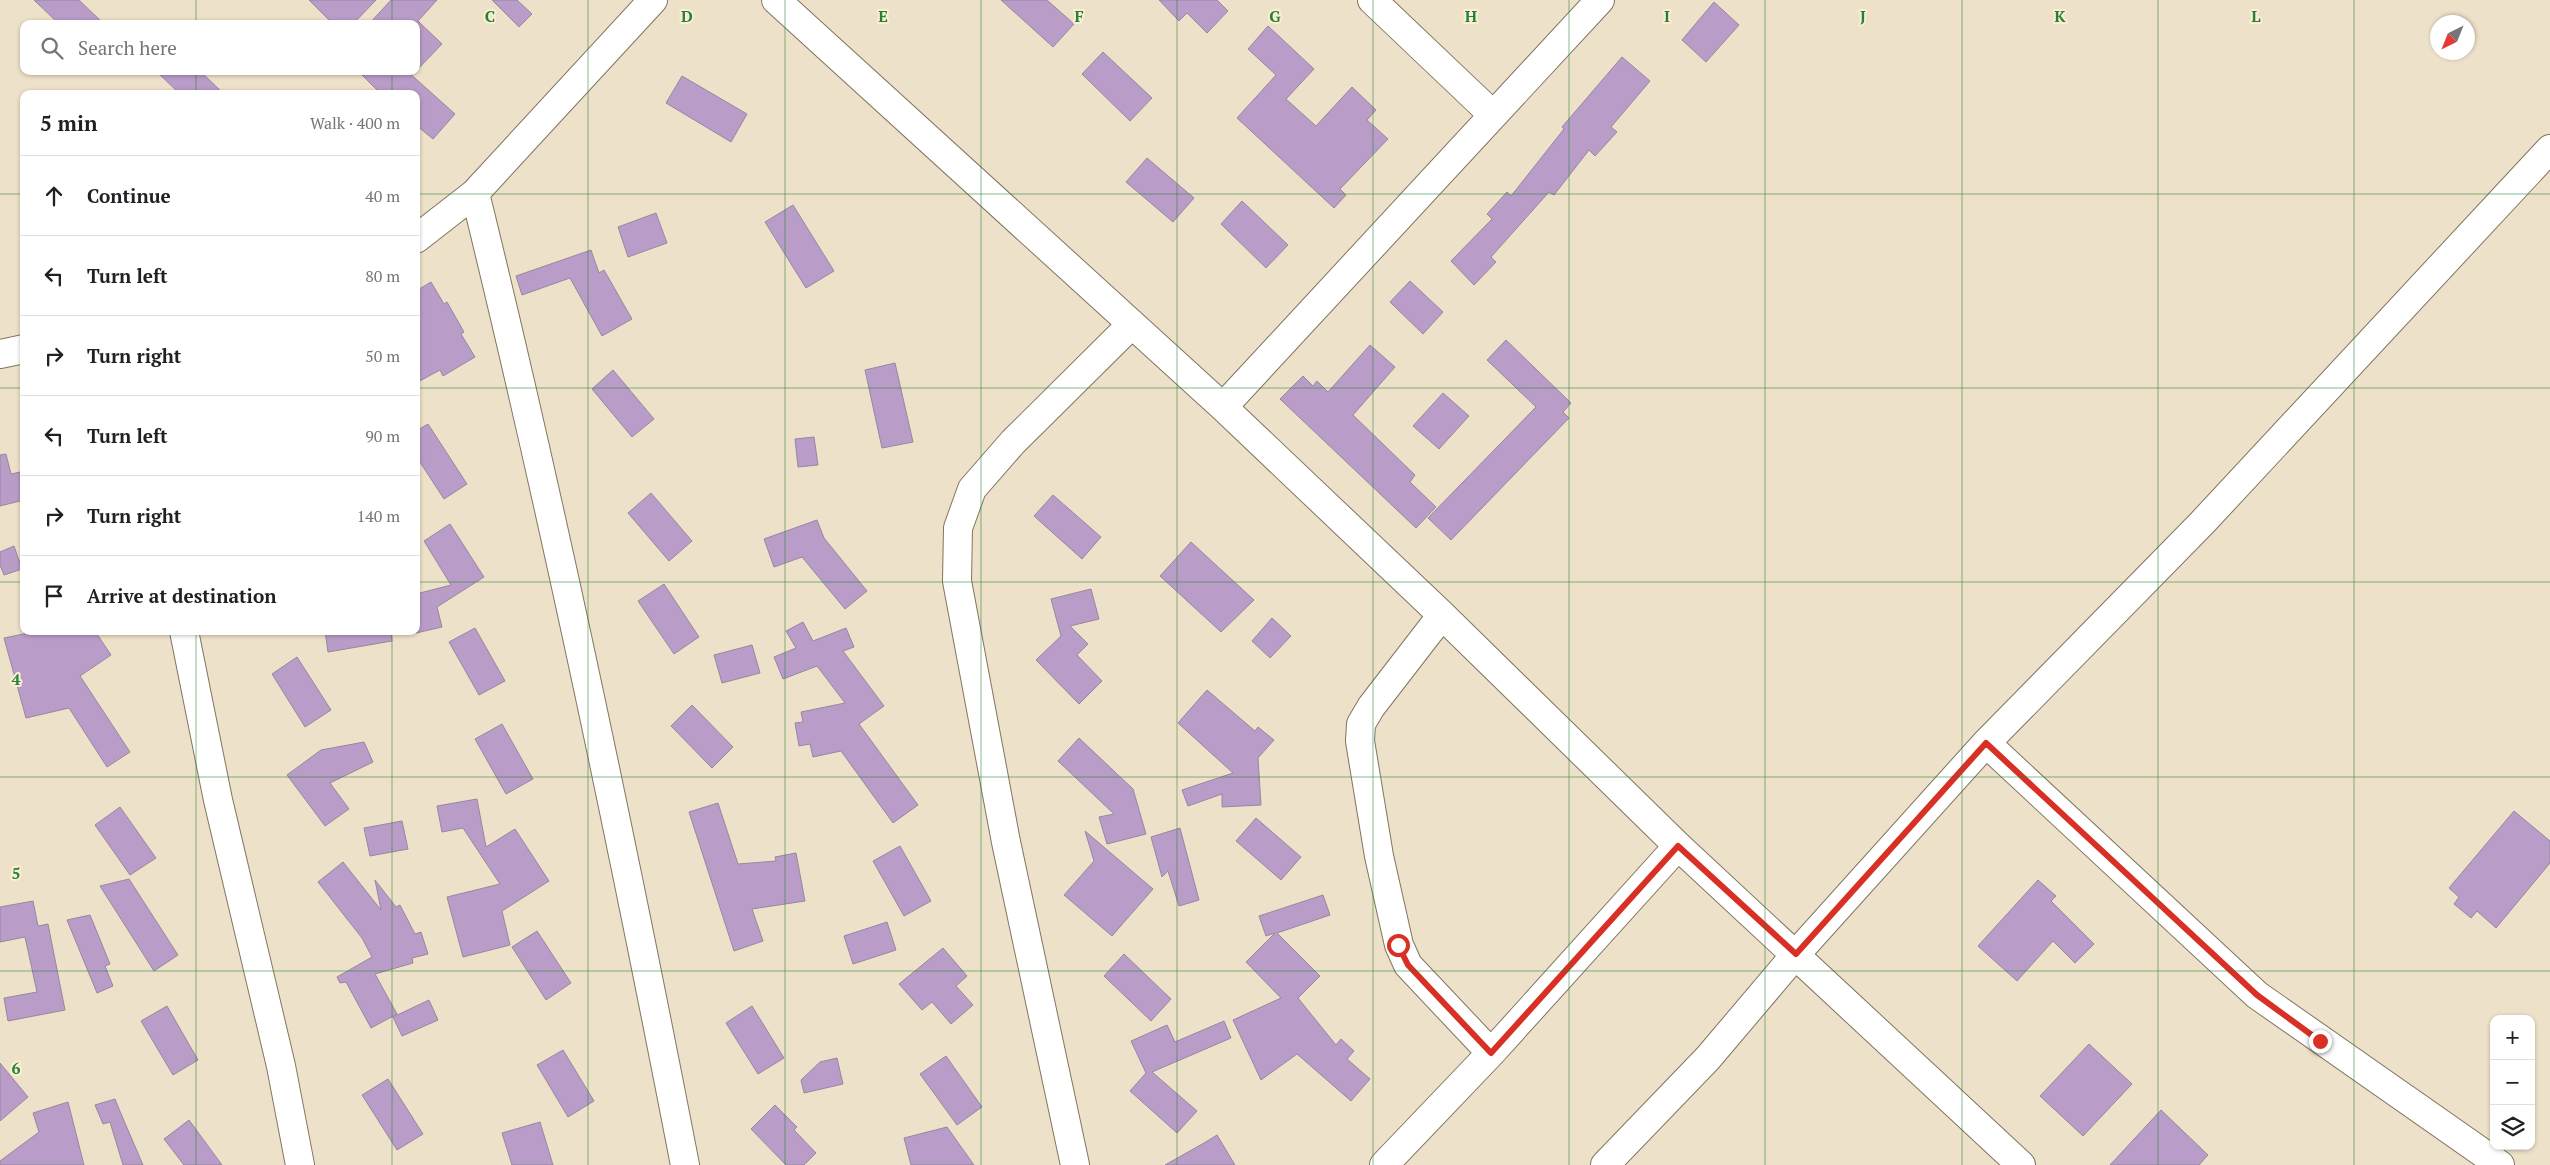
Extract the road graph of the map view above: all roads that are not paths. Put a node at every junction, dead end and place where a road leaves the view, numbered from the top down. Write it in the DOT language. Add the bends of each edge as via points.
graph roads {
  1 [pos="653,0"];
  2 [pos="776,0"];
  3 [pos="1372,0"];
  4 [pos="1600,0"];
  5 [pos="1492,114"];
  6 [pos="2550,149"];
  7 [pos="475,193"];
  8 [pos="420,237"];
  9 [pos="1132,324"];
  10 [pos="20,350"];
  11 [pos="0,354"];
  12 [pos="1223,407"];
  13 [pos="1442,615"];
  14 [pos="185,635"];
  15 [pos="1986,743"];
  16 [pos="1678,846"];
  17 [pos="1796,954"];
  18 [pos="1491,1053"];
  19 [pos="300,1165"];
  20 [pos="685,1165"];
  21 [pos="1075,1165"];
  22 [pos="1384,1165"];
  23 [pos="1604,1165"];
  24 [pos="2021,1165"];
  25 [pos="2500,1165"];
  1 -- 7 [label="street"];
  2 -- 9 [label="street"];
  3 -- 5 [label="street"];
  4 -- 5 [label="street"];
  5 -- 12 [label="street"];
  6 -- 15 [label="street" via="2202,523"];
  7 -- 8 [label="street"];
  7 -- 20 [label="street" via="518,370 645,961"];
  9 -- 12 [label="street"];
  9 -- 21 [label="street" via="1013,442 972,489 958,528 957,581 1006,842"];
  10 -- 11 [label="street"];
  12 -- 13 [label="street"];
  13 -- 16 [label="street"];
  13 -- 18 [label="street" via="1370,707 1361,724 1360,741 1398,945 1408,965"];
  14 -- 19 [label="street" via="218,800 282,1066"];
  15 -- 17 [label="street"];
  15 -- 25 [label="street" via="2257,995"];
  16 -- 17 [label="street"];
  16 -- 18 [label="street"];
  17 -- 23 [label="street" via="1708,1058"];
  17 -- 24 [label="street"];
  18 -- 22 [label="street"];
}
